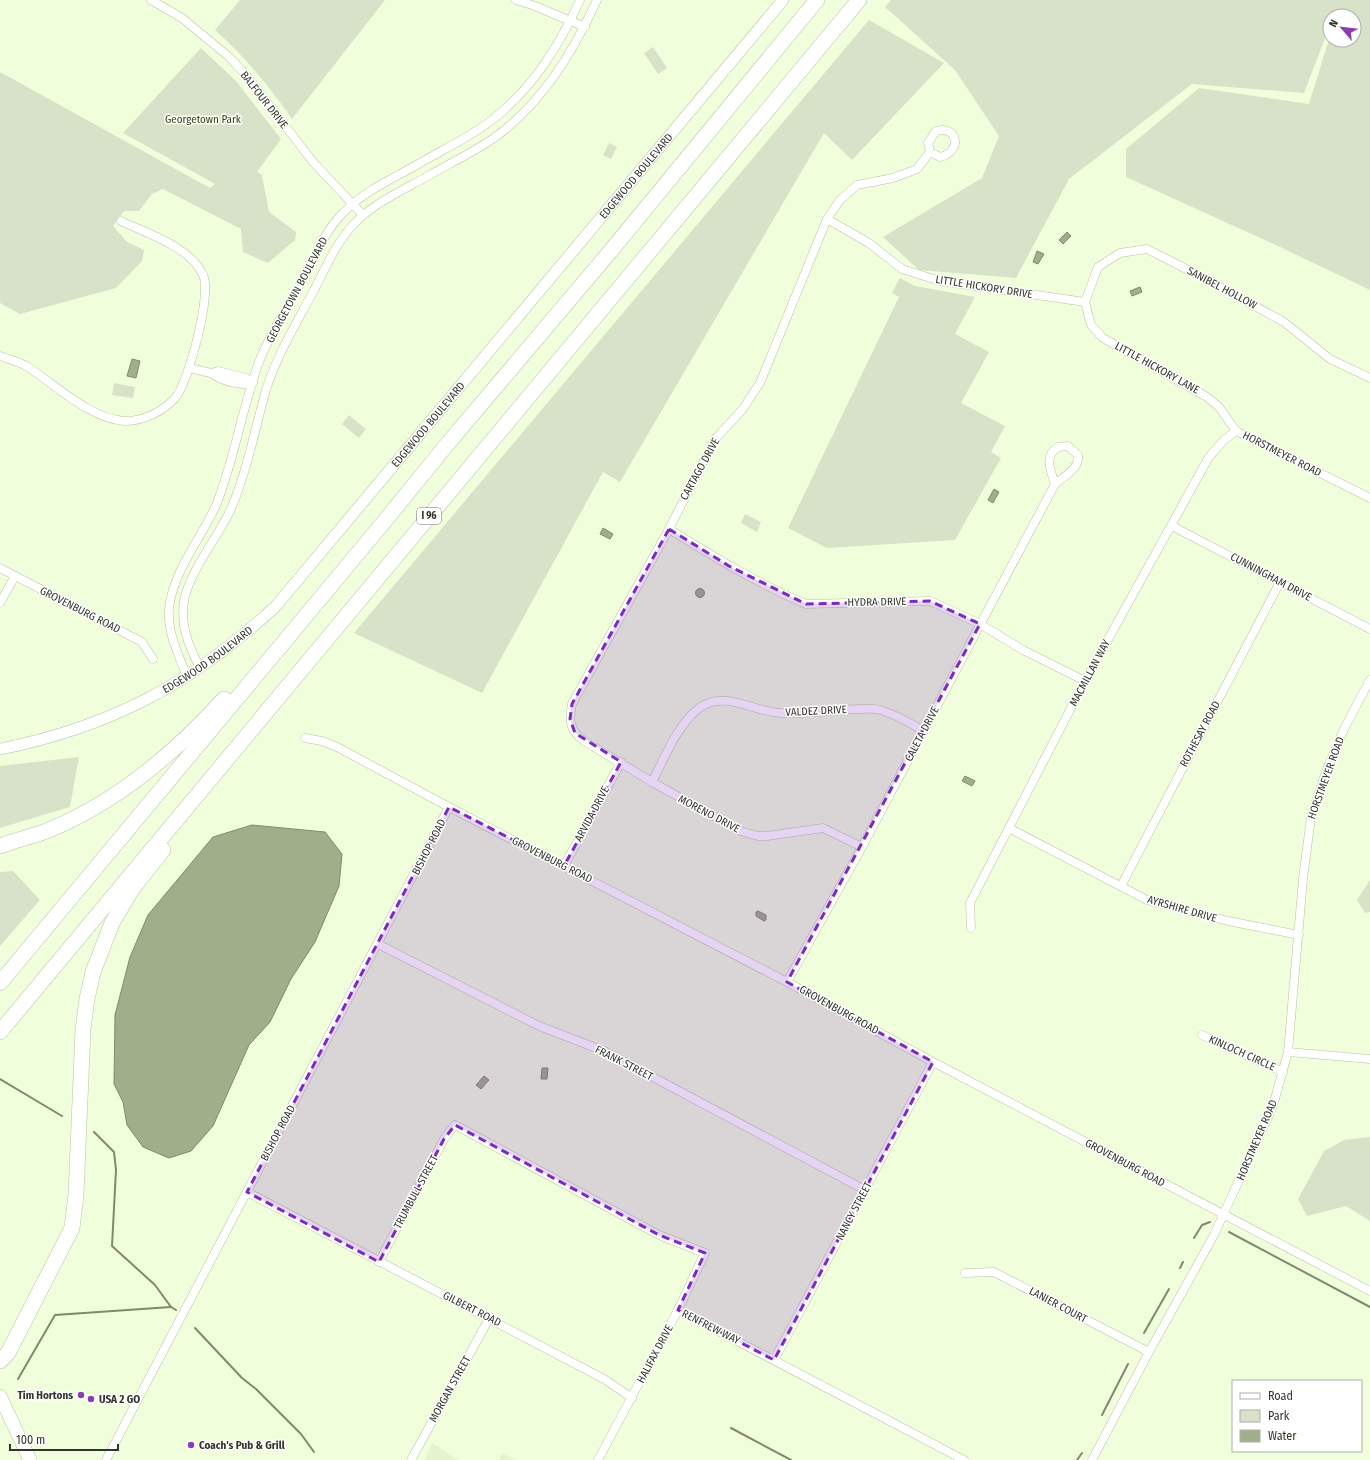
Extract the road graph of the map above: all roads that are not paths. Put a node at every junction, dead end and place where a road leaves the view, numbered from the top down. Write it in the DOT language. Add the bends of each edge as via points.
graph roads {
  1 [pos="151,0"];
  2 [pos="516,0"];
  3 [pos="580,0"];
  4 [pos="597,0"];
  5 [pos="782,0"];
  6 [pos="817,0"];
  7 [pos="860,0"];
  8 [pos="570,22"];
  9 [pos="585,27"];
  10 [pos="930,152"];
  11 [pos="353,204"];
  12 [pos="363,215"];
  13 [pos="827,219"];
  14 [pos="121,221"];
  15 [pos="1085,302"];
  16 [pos="0,356"];
  17 [pos="189,368"];
  18 [pos="1370,378"];
  19 [pos="252,383"];
  20 [pos="1236,431"];
  21 [pos="1055,484"];
  22 [pos="1370,498"];
  23 [pos="388,517"];
  24 [pos="1172,526"];
  25 [pos="669,529"];
  26 [pos="0,568"];
  27 [pos="15,576"];
  28 [pos="1280,582"];
  29 [pos="0,604"];
  30 [pos="980,624"];
  31 [pos="1370,629"];
  32 [pos="153,659"];
  33 [pos="200,668"];
  34 [pos="187,677"];
  35 [pos="1370,680"];
  36 [pos="1085,681"];
  37 [pos="572,728"];
  38 [pos="924,731"];
  39 [pos="305,738"];
  40 [pos="0,749"];
  41 [pos="224,762"];
  42 [pos="621,762"];
  43 [pos="652,782"];
  44 [pos="449,807"];
  45 [pos="1009,828"];
  46 [pos="0,846"];
  47 [pos="862,847"];
  48 [pos="564,866"];
  49 [pos="1121,886"];
  50 [pos="971,928"];
  51 [pos="1298,935"];
  52 [pos="378,944"];
  53 [pos="788,982"];
  54 [pos="0,983"];
  55 [pos="0,1032"];
  56 [pos="1202,1035"];
  57 [pos="1288,1052"];
  58 [pos="1370,1059"];
  59 [pos="932,1062"];
  60 [pos="1283,1072"];
  61 [pos="455,1125"];
  62 [pos="866,1190"];
  63 [pos="247,1192"];
  64 [pos="1224,1214"];
  65 [pos="379,1262"];
  66 [pos="965,1273"];
  67 [pos="1370,1291"];
  68 [pos="678,1310"];
  69 [pos="490,1318"];
  70 [pos="1149,1352"];
  71 [pos="774,1360"];
  72 [pos="0,1362"];
  73 [pos="0,1396"];
  74 [pos="632,1398"];
  75 [pos="30,1460"];
  76 [pos="106,1460"];
  77 [pos="411,1460"];
  78 [pos="598,1460"];
  79 [pos="964,1460"];
  80 [pos="1092,1460"];
  1 -- 11 [label="street, BALFOUR DRIVE" via="182,18 228,56 246,75 313,162"];
  2 -- 8 [label="street"];
  3 -- 8 [label="street, GEORGETOWN BOULEVARD"];
  4 -- 9 [label="street, GEORGETOWN BOULEVARD"];
  5 -- 33 [label="street, EDGEWOOD BOULEVARD" via="276,606 249,631"];
  6 -- 23 [label="highway"];
  7 -- 41 [label="highway, I 96"];
  8 -- 9 [label="street"];
  8 -- 11 [label="street, GEORGETOWN BOULEVARD" via="545,65 529,85 492,119 475,132"];
  9 -- 12 [label="street, GEORGETOWN BOULEVARD" via="540,96 509,126 475,150"];
  10 -- 13 [label="street, CARTAGO DRIVE" via="918,169 893,178 857,185 840,200"];
  11 -- 12 [label="street, BALFOUR DRIVE"];
  11 -- 19 [label="street, GEORGETOWN BOULEVARD" via="325,237 264,351"];
  12 -- 33 [label="street, GEORGETOWN BOULEVARD" via="338,245 280,355 267,389 238,490 185,599 184,631"];
  13 -- 15 [label="street, LITTLE HICKORY DRIVE" via="868,243 902,269 914,273 940,281"];
  13 -- 25 [label="street, CARTAGO DRIVE" via="760,383 742,410 715,439"];
  14 -- 17 [label="street" via="190,256 204,276 205,305"];
  15 -- 18 [label="street, SANIBEL HOLLOW" via="1098,268 1120,253 1147,250 1284,322 1330,359"];
  15 -- 20 [label="street, LITTLE HICKORY LANE" via="1091,325 1103,338 1207,396 1219,407"];
  16 -- 17 [label="street" via="27,366 88,407 110,418 125,420 140,419 165,407 176,396"];
  17 -- 19 [label="street" via="211,373 218,371 246,378"];
  19 -- 34 [label="street, GEORGETOWN BOULEVARD" via="224,485 172,592 169,624"];
  20 -- 22 [label="street, HORSTMEYER ROAD"];
  20 -- 24 [label="street, MACMILLAN WAY" via="1209,457"];
  21 -- 21 [label="street, CALETA DRIVE" via="1079,461 1078,455 1068,446 1058,447 1050,455 1049,461"];
  21 -- 30 [label="street, CALETA DRIVE"];
  23 -- 46 [label="highway" via="222,701 146,773 124,790 81,815 49,830"];
  23 -- 54 [label="highway"];
  24 -- 28 [label="street, CUNNINGHAM DRIVE"];
  24 -- 36 [label="street, MACMILLAN WAY"];
  25 -- 30 [label="street, HYDRA DRIVE" via="729,566 806,604 930,602"];
  25 -- 37 [label="street, CARTAGO DRIVE" via="572,704"];
  26 -- 27 [label="street, GROVENBURG ROAD"];
  27 -- 29 [label="street"];
  27 -- 32 [label="street, GROVENBURG ROAD" via="142,642"];
  28 -- 31 [label="street, CUNNINGHAM DRIVE"];
  28 -- 49 [label="street, ROTHESAY ROAD"];
  30 -- 36 [label="street, HYDRA DRIVE" via="1023,650"];
  30 -- 38 [label="street, CALETA DRIVE"];
  33 -- 34 [label="street, EDGEWOOD BOULEVARD"];
  34 -- 40 [label="street, EDGEWOOD BOULEVARD" via="114,716 48,738"];
  35 -- 51 [label="street, HORSTMEYER ROAD" via="1345,727 1311,817"];
  36 -- 45 [label="street, MACMILLAN WAY"];
  37 -- 42 [label="street, MORENO DRIVE" via="584,741"];
  38 -- 43 [label="street, VALDEZ DRIVE" via="879,709 778,713 722,699 704,705 692,714 679,732"];
  38 -- 47 [label="street, CALETA DRIVE"];
  39 -- 44 [label="street, GROVENBURG ROAD" via="338,747"];
  41 -- 55 [label="highway, I 96"];
  41 -- 72 [label="highway" via="222,775 133,888 112,922 102,946 87,1000 83,1029 76,1201 72,1228 8,1353"];
  42 -- 43 [label="street, MORENO DRIVE"];
  42 -- 48 [label="street, ARVIDA DRIVE"];
  43 -- 47 [label="street, MORENO DRIVE" via="730,826 750,834 767,836 823,828"];
  44 -- 48 [label="street, GROVENBURG ROAD"];
  44 -- 52 [label="street, BISHOP ROAD"];
  45 -- 49 [label="street, AYRSHIRE DRIVE"];
  45 -- 50 [label="street, MACMILLAN WAY" via="970,903"];
  47 -- 53 [label="street, CALETA DRIVE"];
  48 -- 53 [label="street, GROVENBURG ROAD"];
  49 -- 51 [label="street, AYRSHIRE DRIVE" via="1147,900"];
  51 -- 57 [label="street, HORSTMEYER ROAD"];
  52 -- 62 [label="street, FRANK STREET" via="539,1026 604,1051"];
  52 -- 63 [label="street, BISHOP ROAD"];
  53 -- 59 [label="street, GROVENBURG ROAD"];
  56 -- 60 [label="street, KINLOCH CIRCLE"];
  57 -- 58 [label="street"];
  57 -- 60 [label="street, HORSTMEYER ROAD"];
  59 -- 62 [label="street, NANCY STREET"];
  59 -- 64 [label="street, GROVENBURG ROAD"];
  60 -- 64 [label="street, HORSTMEYER ROAD" via="1263,1131"];
  61 -- 65 [label="street, TRUMBULL STREET" via="444,1139"];
  61 -- 68 [label="street, RENFREW WAY" via="659,1235 705,1253"];
  62 -- 71 [label="street, NANCY STREET"];
  63 -- 65 [label="street, GILBERT ROAD"];
  63 -- 76 [label="street, BISHOP ROAD"];
  64 -- 67 [label="street, GROVENBURG ROAD"];
  64 -- 70 [label="street, HORSTMEYER ROAD"];
  65 -- 69 [label="street, GILBERT ROAD"];
  66 -- 70 [label="street, LANIER COURT" via="994,1272"];
  68 -- 71 [label="street, RENFREW WAY"];
  68 -- 74 [label="street, HALIFAX DRIVE"];
  69 -- 74 [label="street, GILBERT ROAD" via="604,1379"];
  69 -- 77 [label="street, MORGAN STREET"];
  70 -- 80 [label="street, HORSTMEYER ROAD"];
  71 -- 79 [label="street, RENFREW WAY"];
  73 -- 75 [label="main road"];
  74 -- 78 [label="street"];
}
